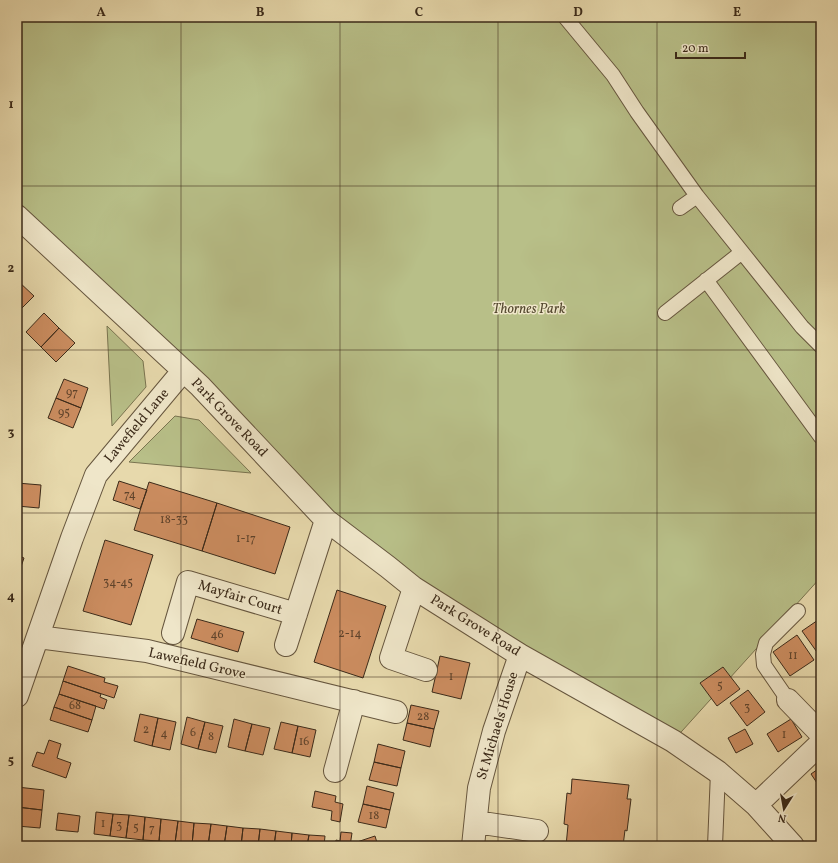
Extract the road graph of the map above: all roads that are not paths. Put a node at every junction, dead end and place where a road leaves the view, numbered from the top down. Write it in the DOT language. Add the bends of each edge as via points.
graph roads {
  1 [pos="565,17"];
  2 [pos="697,196"];
  3 [pos="680,208"];
  4 [pos="17,216"];
  5 [pos="742,252"];
  6 [pos="706,280"];
  7 [pos="665,313"];
  8 [pos="821,346"];
  9 [pos="183,371"];
  10 [pos="821,437"];
  11 [pos="326,520"];
  12 [pos="414,588"];
  13 [pos="798,611"];
  14 [pos="296,614"];
  15 [pos="173,633"];
  16 [pos="38,637"];
  17 [pos="286,645"];
  18 [pos="520,655"];
  19 [pos="426,670"];
  20 [pos="17,696"];
  21 [pos="788,700"];
  22 [pos="354,701"];
  23 [pos="396,712"];
  24 [pos="821,734"];
  25 [pos="821,743"];
  26 [pos="335,770"];
  27 [pos="718,772"];
  28 [pos="756,805"];
  29 [pos="476,822"];
  30 [pos="537,831"];
  31 [pos="473,846"];
  32 [pos="715,846"];
  33 [pos="793,846"];
  1 -- 2 [label="lane" via="613,75"];
  2 -- 3 [label="lane"];
  2 -- 5 [label="lane"];
  4 -- 9 [label="street"];
  5 -- 6 [label="lane"];
  5 -- 8 [label="lane" via="802,327"];
  6 -- 7 [label="lane"];
  6 -- 10 [label="lane"];
  9 -- 11 [label="street, Park Grove Road"];
  9 -- 16 [label="street, Lawefield Lane" via="96,475"];
  11 -- 12 [label="street, Park Grove Road"];
  11 -- 14 [label="street, Mayfair Court"];
  12 -- 18 [label="street, Park Grove Road"];
  12 -- 19 [label="street" via="391,658"];
  13 -- 21 [label="lane" via="766,643 763,654 764,665"];
  14 -- 15 [label="street, Mayfair Court" via="188,582"];
  14 -- 17 [label="street, Mayfair Court"];
  16 -- 20 [label="street, Lawefield Lane"];
  16 -- 22 [label="street, Lawefield Grove" via="147,651"];
  18 -- 27 [label="street, Park Grove Road" via="673,741"];
  18 -- 29 [label="street, St Michaels House" via="494,731 479,788"];
  21 -- 24 [label="street"];
  22 -- 23 [label="street, Lawefield Grove"];
  22 -- 26 [label="street"];
  25 -- 28 [label="street"];
  27 -- 28 [label="street, Park Grove Road"];
  27 -- 32 [label="lane"];
  28 -- 33 [label="street, Park Grove Road"];
  29 -- 30 [label="street"];
  29 -- 31 [label="street, St Michaels House"];
}
